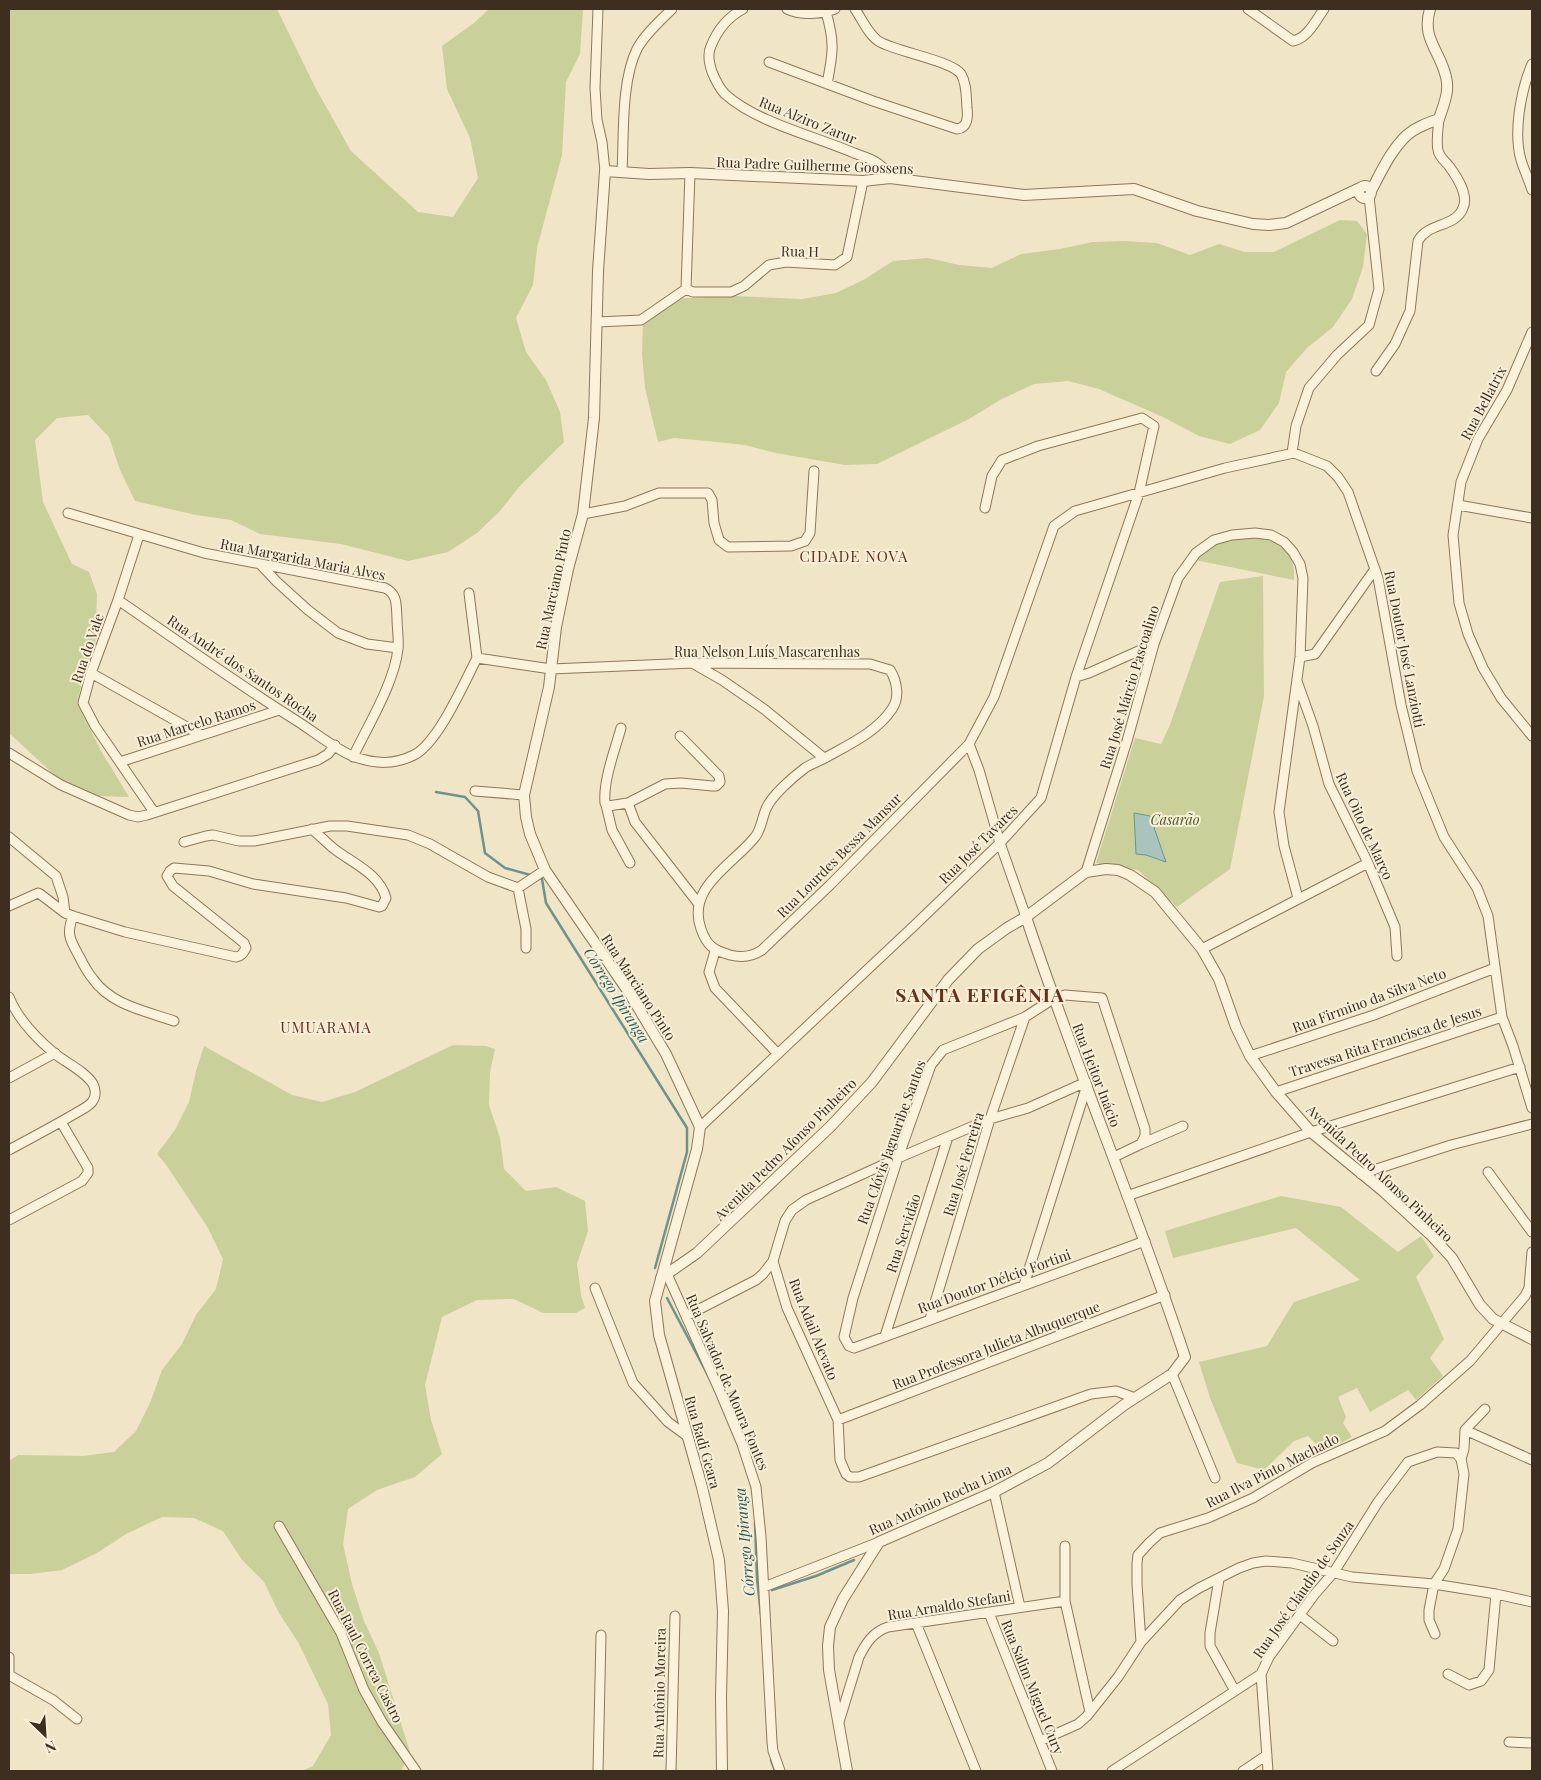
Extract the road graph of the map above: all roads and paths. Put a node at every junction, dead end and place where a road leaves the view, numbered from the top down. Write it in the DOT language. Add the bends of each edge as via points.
graph roads {
  1 [pos="598,9"];
  2 [pos="672,9"];
  3 [pos="743,9"];
  4 [pos="787,9"];
  5 [pos="835,9"];
  6 [pos="855,9"];
  7 [pos="1248,9"];
  8 [pos="1324,9"];
  9 [pos="1430,9"];
  10 [pos="826,12"];
  11 [pos="769,62"];
  12 [pos="1532,64"];
  13 [pos="827,84"];
  14 [pos="1528,87"];
  15 [pos="1438,119"];
  16 [pos="604,171"];
  17 [pos="622,171"];
  18 [pos="690,173"];
  19 [pos="890,178"];
  20 [pos="863,181"];
  21 [pos="1532,190"];
  22 [pos="1365,192"];
  23 [pos="686,289"];
  24 [pos="597,322"];
  25 [pos="1532,332"];
  26 [pos="1376,371"];
  27 [pos="1292,453"];
  28 [pos="814,471"];
  29 [pos="1139,493"];
  30 [pos="1458,505"];
  31 [pos="985,508"];
  32 [pos="68,513"];
  33 [pos="583,514"];
  34 [pos="1532,518"];
  35 [pos="139,535"];
  36 [pos="261,565"];
  37 [pos="1375,569"];
  38 [pos="469,592"];
  39 [pos="118,600"];
  40 [pos="1154,644"];
  41 [pos="398,648"];
  42 [pos="1300,657"];
  43 [pos="477,658"];
  44 [pos="694,664"];
  45 [pos="550,669"];
  46 [pos="91,673"];
  47 [pos="1076,678"];
  48 [pos="1296,680"];
  49 [pos="280,710"];
  50 [pos="621,728"];
  51 [pos="201,735"];
  52 [pos="680,736"];
  53 [pos="1532,736"];
  54 [pos="969,744"];
  55 [pos="335,745"];
  56 [pos="9,753"];
  57 [pos="353,757"];
  58 [pos="824,758"];
  59 [pos="120,762"];
  60 [pos="475,791"];
  61 [pos="524,795"];
  62 [pos="628,803"];
  63 [pos="606,805"];
  64 [pos="154,812"];
  65 [pos="312,829"];
  66 [pos="9,837"];
  67 [pos="184,842"];
  68 [pos="1000,843"];
  69 [pos="1368,863"];
  70 [pos="630,864"];
  71 [pos="543,871"];
  72 [pos="1086,872"];
  73 [pos="518,888"];
  74 [pos="1298,898"];
  75 [pos="698,903"];
  76 [pos="9,906"];
  77 [pos="69,914"];
  78 [pos="1026,917"];
  79 [pos="526,948"];
  80 [pos="1202,949"];
  81 [pos="715,951"];
  82 [pos="1397,956"];
  83 [pos="1495,968"];
  84 [pos="1053,999"];
  85 [pos="10,1002"];
  86 [pos="1025,1017"];
  87 [pos="1502,1017"];
  88 [pos="174,1021"];
  89 [pos="54,1053"];
  90 [pos="778,1054"];
  91 [pos="1250,1056"];
  92 [pos="1520,1067"];
  93 [pos="9,1078"];
  94 [pos="1086,1084"];
  95 [pos="1276,1092"];
  96 [pos="1532,1108"];
  97 [pos="990,1119"];
  98 [pos="61,1122"];
  99 [pos="1532,1124"];
  100 [pos="1183,1126"];
  101 [pos="700,1127"];
  102 [pos="1311,1132"];
  103 [pos="948,1137"];
  104 [pos="1141,1144"];
  105 [pos="9,1150"];
  106 [pos="1114,1157"];
  107 [pos="898,1158"];
  108 [pos="1488,1172"];
  109 [pos="1361,1174"];
  110 [pos="1127,1196"];
  111 [pos="9,1220"];
  112 [pos="1532,1232"];
  113 [pos="1145,1241"];
  114 [pos="1532,1252"];
  115 [pos="773,1261"];
  116 [pos="664,1276"];
  117 [pos="1024,1285"];
  118 [pos="595,1288"];
  119 [pos="1165,1295"];
  120 [pos="686,1316"];
  121 [pos="930,1319"];
  122 [pos="1502,1324"];
  123 [pos="884,1336"];
  124 [pos="1532,1339"];
  125 [pos="854,1348"];
  126 [pos="1185,1357"];
  127 [pos="1172,1374"];
  128 [pos="1135,1398"];
  129 [pos="1485,1409"];
  130 [pos="838,1420"];
  131 [pos="1465,1430"];
  132 [pos="687,1436"];
  133 [pos="1458,1456"];
  134 [pos="1532,1460"];
  135 [pos="1215,1478"];
  136 [pos="994,1492"];
  137 [pos="279,1526"];
  138 [pos="879,1542"];
  139 [pos="1065,1546"];
  140 [pos="1334,1572"];
  141 [pos="1219,1579"];
  142 [pos="1434,1584"];
  143 [pos="764,1587"];
  144 [pos="1496,1594"];
  145 [pos="1065,1601"];
  146 [pos="1532,1602"];
  147 [pos="1020,1607"];
  148 [pos="989,1613"];
  149 [pos="1300,1615"];
  150 [pos="675,1616"];
  151 [pos="916,1623"];
  152 [pos="1435,1634"];
  153 [pos="601,1635"];
  154 [pos="1333,1641"];
  155 [pos="1141,1642"];
  156 [pos="9,1657"];
  157 [pos="9,1673"];
  158 [pos="1261,1674"];
  159 [pos="1448,1674"];
  160 [pos="1235,1691"];
  161 [pos="1090,1712"];
  162 [pos="77,1719"];
  163 [pos="839,1722"];
  164 [pos="1040,1741"];
  165 [pos="1509,1742"];
  166 [pos="1532,1743"];
  167 [pos="1267,1755"];
  168 [pos="416,1771"];
  169 [pos="598,1771"];
  170 [pos="671,1771"];
  171 [pos="722,1771"];
  172 [pos="780,1771"];
  173 [pos="848,1771"];
  174 [pos="976,1771"];
  175 [pos="1052,1771"];
  176 [pos="1112,1771"];
  177 [pos="1243,1771"];
  178 [pos="1268,1771"];
  1 -- 16 [label="street, Rua Marciano Pinto" via="595,88"];
  2 -- 17 [label="street" via="637,49 629,72"];
  3 -- 19 [label="street, Rua Alziro Zarur" via="723,26 708,51 714,79 724,94 744,108 789,129 881,165"];
  4 -- 10 [label="street" via="805,13"];
  5 -- 10 [label="street"];
  6 -- 13 [label="street" via="879,42 956,69 965,83 966,125 958,129"];
  7 -- 8 [label="street" via="1293,41 1305,35"];
  9 -- 15 [label="street" via="1428,33 1447,77 1447,96"];
  10 -- 13 [label="street" via="833,51"];
  11 -- 13 [label="street"];
  12 -- 14 [label="street" via="1525,80"];
  14 -- 21 [label="street" via="1517,128 1520,159"];
  15 -- 22 [label="street" via="1408,134"];
  15 -- 26 [label="street" via="1438,151 1463,191 1464,206 1453,220 1433,227 1421,236 1410,311 1395,344"];
  16 -- 17 [label="street, Rua Padre Guilherme Goossens"];
  16 -- 24 [label="street, Rua Marciano Pinto"];
  17 -- 18 [label="street, Rua Padre Guilherme Goossens"];
  18 -- 20 [label="street, Rua Padre Guilherme Goossens"];
  18 -- 23 [label="street"];
  19 -- 20 [label="street, Rua Padre Guilherme Goossens"];
  19 -- 22 [label="street, Rua Padre Guilherme Goossens" via="1024,195 1134,189 1197,211 1253,224 1286,222 1342,195"];
  20 -- 23 [label="street, Rua H" via="847,258 835,265 786,262 769,265 744,286 731,292 692,292"];
  22 -- 27 [label="street" via="1379,289 1369,325 1309,388 1296,426"];
  23 -- 24 [label="street" via="641,320"];
  24 -- 33 [label="street, Rua Marciano Pinto" via="594,418"];
  25 -- 30 [label="street, Rua Bellatrix" via="1507,390 1478,438 1461,482"];
  27 -- 29 [label="street"];
  27 -- 37 [label="street, Rua Doutor José Lanziotti" via="1327,466 1338,477 1348,492"];
  28 -- 33 [label="street" via="810,533 805,541 791,546 728,547 719,540 708,493 659,493 625,506"];
  29 -- 31 [label="street, Rua José Tavares" via="1154,426 1142,418 1038,446 1002,460 992,476"];
  29 -- 47 [label="street, Rua José Tavares"];
  29 -- 54 [label="street" via="1075,511 1054,526 994,697"];
  30 -- 34 [label="street"];
  30 -- 53 [label="street, Rua Bellatrix" via="1454,535 1456,575 1459,603 1468,634 1501,698"];
  32 -- 35 [label="street, Rua Margarida Maria Alves"];
  33 -- 45 [label="street, Rua Marciano Pinto" via="568,569"];
  35 -- 36 [label="street, Rua Margarida Maria Alves"];
  35 -- 39 [label="street, Rua do Vale"];
  36 -- 41 [label="street" via="308,610 338,633 367,644"];
  36 -- 41 [label="street, Rua Margarida Maria Alves" via="391,590 396,600"];
  37 -- 42 [label="street" via="1315,654"];
  37 -- 83 [label="street, Rua Doutor José Lanziotti" via="1417,771 1444,837 1477,888 1488,916"];
  38 -- 43 [label="street"];
  39 -- 46 [label="street, Rua do Vale"];
  39 -- 49 [label="street, Rua André dos Santos Rocha"];
  40 -- 42 [label="street, Rua José Márcio Pascoalino" via="1178,578 1196,553 1214,540 1232,534 1255,533 1271,535 1284,542 1300,564 1303,578"];
  40 -- 47 [label="street"];
  40 -- 72 [label="street, Rua José Márcio Pascoalino"];
  41 -- 57 [label="street, Rua Margarida Maria Alves" via="389,681"];
  42 -- 48 [label="street, Rua José Márcio Pascoalino"];
  43 -- 45 [label="street, Rua Nelson Luís Mascarenhas"];
  43 -- 57 [label="street, Rua André dos Santos Rocha" via="441,725 423,748 396,762 375,763"];
  44 -- 45 [label="street, Rua Nelson Luís Mascarenhas"];
  44 -- 58 [label="street" via="764,709"];
  44 -- 58 [label="street, Rua Nelson Luís Mascarenhas" via="870,664 890,670 897,689 894,708 878,726"];
  45 -- 61 [label="street, Rua Marciano Pinto"];
  46 -- 51 [label="street"];
  46 -- 59 [label="street, Rua do Vale" via="85,708"];
  47 -- 68 [label="street, Rua José Tavares" via="1041,798"];
  48 -- 69 [label="street, Rua Oito de Março" via="1314,726 1329,784"];
  48 -- 74 [label="street, Rua José Márcio Pascoalino" via="1279,812"];
  49 -- 51 [label="street, Rua Marcelo Ramos"];
  49 -- 55 [label="street, Rua André dos Santos Rocha"];
  50 -- 63 [label="street" via="604,795"];
  51 -- 59 [label="street, Rua Marcelo Ramos"];
  52 -- 62 [label="street" via="719,776 720,782 712,786 666,784"];
  54 -- 68 [label="street, Rua Heitor Inácio"];
  54 -- 81 [label="street, Rua Lourdes Bessa Mansur" via="762,950 748,957"];
  55 -- 57 [label="street, Rua André dos Santos Rocha"];
  55 -- 64 [label="street" via="318,760"];
  56 -- 64 [label="street" via="62,785 129,815 138,817"];
  58 -- 75 [label="street, Rua Nelson Luís Mascarenhas" via="806,767 775,796 766,807 755,837 706,887"];
  59 -- 64 [label="street, Rua do Vale"];
  60 -- 61 [label="street"];
  61 -- 71 [label="street, Rua Marciano Pinto" via="530,834"];
  62 -- 63 [label="street"];
  62 -- 75 [label="street" via="634,822"];
  63 -- 70 [label="street" via="612,830"];
  65 -- 67 [label="street" via="254,841 213,835"];
  65 -- 73 [label="street" via="347,826 408,834 488,877"];
  65 -- 77 [label="street" via="366,870 381,886 386,898 382,906 253,884 209,871 174,868 167,876 173,886 244,943 243,954 236,957 125,932"];
  66 -- 77 [label="street" via="56,876"];
  68 -- 78 [label="street, Rua Heitor Inácio"];
  68 -- 90 [label="street, Rua José Tavares"];
  69 -- 74 [label="street"];
  69 -- 82 [label="street, Rua Oito de Março" via="1395,927"];
  71 -- 73 [label="street"];
  71 -- 101 [label="street, Rua Marciano Pinto" via="630,994 661,1045"];
  72 -- 78 [label="street, Avenida Pedro Afonso Pinheiro"];
  72 -- 80 [label="street, Avenida Pedro Afonso Pinheiro" via="1106,869 1130,874 1155,892"];
  73 -- 79 [label="street" via="526,929"];
  74 -- 80 [label="street"];
  75 -- 81 [label="street" via="697,920"];
  76 -- 77 [label="street" via="38,894"];
  77 -- 88 [label="street" via="70,940 100,988 116,1000"];
  78 -- 84 [label="street, Rua Heitor Inácio"];
  78 -- 116 [label="street, Avenida Pedro Afonso Pinheiro" via="978,949 948,980 872,1082 831,1126 697,1253"];
  80 -- 91 [label="street, Avenida Pedro Afonso Pinheiro" via="1219,979"];
  81 -- 90 [label="street" via="709,972 715,988"];
  83 -- 87 [label="street, Rua Doutor José Lanziotti"];
  83 -- 91 [label="street, Rua Firmino da Silva Neto" via="1374,1015"];
  84 -- 86 [label="street, Rua Clóvis Jaguaribe Santos"];
  84 -- 94 [label="street, Rua Heitor Inácio"];
  84 -- 104 [label="street, Rua Clóvis Jaguaribe Santos" via="1065,995 1102,998 1145,1129"];
  85 -- 89 [label="street" via="31,1031"];
  86 -- 97 [label="street, Rua José Ferreira"];
  86 -- 107 [label="street, Rua Clóvis Jaguaribe Santos" via="943,1050 931,1065"];
  87 -- 92 [label="street, Rua Doutor José Lanziotti"];
  87 -- 95 [label="street, Travessa Rita Francisca de Jesus"];
  89 -- 93 [label="street"];
  89 -- 98 [label="street" via="93,1083 96,1091 91,1104"];
  90 -- 101 [label="street, Rua José Tavares"];
  91 -- 95 [label="street, Avenida Pedro Afonso Pinheiro"];
  92 -- 96 [label="street, Rua Doutor José Lanziotti"];
  92 -- 102 [label="street"];
  94 -- 97 [label="street" via="1028,1108"];
  94 -- 106 [label="street, Rua Heitor Inácio"];
  94 -- 117 [label="street"];
  95 -- 102 [label="street, Avenida Pedro Afonso Pinheiro"];
  97 -- 103 [label="street"];
  97 -- 121 [label="street, Rua José Ferreira"];
  98 -- 105 [label="street"];
  98 -- 111 [label="street" via="88,1173 82,1182"];
  99 -- 109 [label="street" via="1451,1145"];
  100 -- 104 [label="street"];
  101 -- 116 [label="street, Rua Badi Geara"];
  102 -- 109 [label="street, Avenida Pedro Afonso Pinheiro"];
  102 -- 110 [label="street"];
  103 -- 107 [label="street"];
  103 -- 123 [label="street, Rua Servidão"];
  104 -- 106 [label="street"];
  106 -- 110 [label="street, Rua Heitor Inácio"];
  107 -- 115 [label="street" via="806,1200 792,1210 784,1221"];
  107 -- 125 [label="street, Rua Clóvis Jaguaribe Santos" via="846,1323 844,1337"];
  108 -- 112 [label="street"];
  109 -- 122 [label="street, Avenida Pedro Afonso Pinheiro" via="1431,1235 1452,1258 1480,1305"];
  110 -- 113 [label="street, Rua Heitor Inácio"];
  113 -- 117 [label="street, Rua Doutor Délcio Fortini"];
  113 -- 119 [label="street, Rua Heitor Inácio"];
  114 -- 122 [label="street" via="1529,1288"];
  115 -- 120 [label="street" via="756,1280"];
  115 -- 130 [label="street, Rua Adail Alevato" via="787,1308"];
  116 -- 120 [label="street, Rua Salvador de Moura Fontes"];
  116 -- 132 [label="street, Rua Badi Geara" via="654,1301 656,1318"];
  117 -- 121 [label="street, Rua Doutor Délcio Fortini"];
  118 -- 132 [label="street" via="633,1383 668,1422"];
  119 -- 126 [label="street, Rua Heitor Inácio"];
  119 -- 130 [label="street, Rua Professora Julieta Albuquerque"];
  120 -- 143 [label="street, Rua Salvador de Moura Fontes" via="753,1475"];
  121 -- 123 [label="street, Rua Doutor Délcio Fortini"];
  122 -- 124 [label="street, Avenida Pedro Afonso Pinheiro"];
  122 -- 155 [label="street, Rua Ilva Pinto Machado" via="1470,1361 1385,1431 1312,1463 1253,1498 1160,1534 1149,1542 1138,1555 1137,1563"];
  123 -- 125 [label="street, Rua Doutor Délcio Fortini"];
  126 -- 127 [label="street, Rua Antônio Rocha Lima"];
  127 -- 128 [label="street, Rua Antônio Rocha Lima"];
  127 -- 135 [label="street"];
  128 -- 130 [label="street, Rua Adail Alevato" via="1116,1391 1091,1394 859,1477 846,1474 840,1460"];
  128 -- 136 [label="street, Rua Antônio Rocha Lima" via="1048,1463"];
  129 -- 131 [label="street"];
  131 -- 133 [label="street" via="1464,1449"];
  131 -- 134 [label="street"];
  132 -- 171 [label="street, Rua Badi Geara" via="719,1560"];
  133 -- 140 [label="street, Rua José Cláudio de Souza" via="1437,1452 1408,1462 1378,1502"];
  133 -- 142 [label="street" via="1464,1474 1458,1529 1444,1569"];
  136 -- 138 [label="street, Rua Antônio Rocha Lima"];
  136 -- 147 [label="street"];
  137 -- 168 [label="street, Rua Raul Correa Castro" via="341,1633 364,1690"];
  138 -- 143 [label="street, Rua Antônio Rocha Lima"];
  138 -- 163 [label="street" via="843,1599 830,1627 829,1670"];
  139 -- 145 [label="street"];
  140 -- 141 [label="street" via="1266,1561 1239,1568"];
  140 -- 142 [label="street" via="1384,1581"];
  140 -- 149 [label="street, Rua José Cláudio de Souza"];
  141 -- 155 [label="street" via="1180,1600"];
  141 -- 160 [label="street" via="1210,1646"];
  142 -- 144 [label="street"];
  142 -- 152 [label="street" via="1429,1610"];
  143 -- 172 [label="street, Rua Salvador de Moura Fontes" via="772,1742"];
  144 -- 146 [label="street"];
  144 -- 159 [label="street" via="1490,1670 1481,1681 1469,1685"];
  145 -- 147 [label="street, Rua Arnaldo Stefani"];
  145 -- 161 [label="street"];
  147 -- 148 [label="street, Rua Arnaldo Stefani"];
  148 -- 151 [label="street, Rua Arnaldo Stefani"];
  148 -- 164 [label="street, Rua Salim Miguel Cury"];
  149 -- 154 [label="street"];
  149 -- 158 [label="street, Rua José Cláudio de Souza" via="1269,1657"];
  150 -- 170 [label="street, Rua Antônio Moreira"];
  151 -- 163 [label="street, Rua Arnaldo Stefani" via="878,1630 871,1638 859,1657"];
  151 -- 174 [label="street"];
  153 -- 169 [label="street"];
  155 -- 161 [label="street"];
  156 -- 157 [label="street"];
  157 -- 162 [label="street"];
  158 -- 160 [label="street"];
  158 -- 167 [label="street"];
  160 -- 176 [label="street"];
  161 -- 164 [label="street" via="1078,1724"];
  163 -- 173 [label="street"];
  164 -- 175 [label="street, Rua Salim Miguel Cury"];
  165 -- 166 [label="street"];
  167 -- 177 [label="street"];
  167 -- 178 [label="street"];
}
